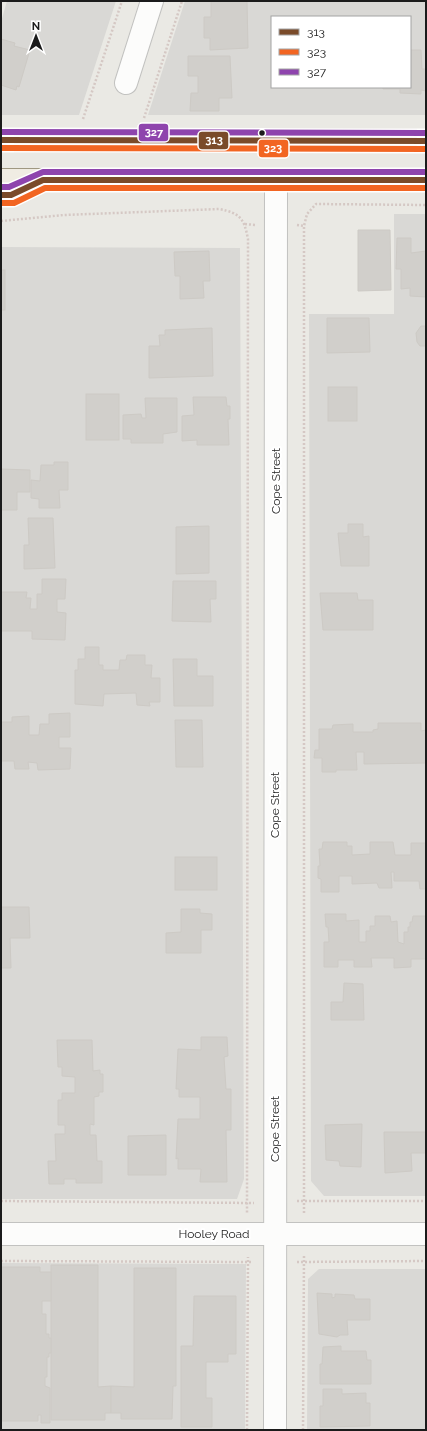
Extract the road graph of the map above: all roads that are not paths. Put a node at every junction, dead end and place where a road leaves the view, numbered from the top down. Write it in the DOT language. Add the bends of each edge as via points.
graph roads {
  1 [pos="152,1"];
  2 [pos="126,83"];
  3 [pos="1,140"];
  4 [pos="426,141"];
  5 [pos="1,180"];
  6 [pos="43,180"];
  7 [pos="276,180"];
  8 [pos="426,180"];
  9 [pos="1,195"];
  10 [pos="1,1234"];
  11 [pos="274,1234"];
  12 [pos="426,1234"];
  13 [pos="275,1430"];
  1 -- 2 [label="street"];
  3 -- 4 [label="main road"];
  5 -- 6 [label="main road"];
  6 -- 7 [label="main road"];
  6 -- 9 [label="main road" via="11,195"];
  7 -- 8 [label="main road"];
  7 -- 11 [label="street, Cope Street"];
  10 -- 11 [label="street, Hooley Road"];
  11 -- 12 [label="street, Hooley Road"];
  11 -- 13 [label="street, Cope Street"];
}
